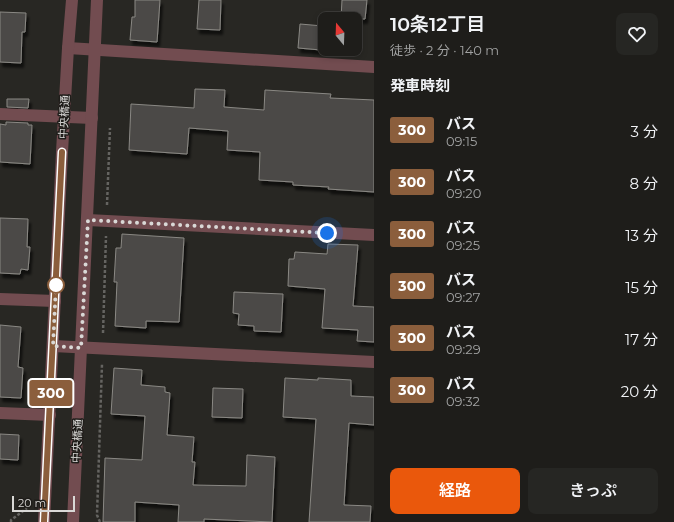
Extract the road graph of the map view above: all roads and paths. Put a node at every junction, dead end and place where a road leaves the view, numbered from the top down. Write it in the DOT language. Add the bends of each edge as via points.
graph roads {
  1 [pos="72,0"];
  2 [pos="97,0"];
  3 [pos="68,48"];
  4 [pos="95,49"];
  5 [pos="374,67"];
  6 [pos="0,114"];
  7 [pos="64,118"];
  8 [pos="92,118"];
  9 [pos="110,128"];
  10 [pos="88,220"];
  11 [pos="106,221"];
  12 [pos="374,235"];
  13 [pos="0,299"];
  14 [pos="55,301"];
  15 [pos="53,346"];
  16 [pos="81,348"];
  17 [pos="102,349"];
  18 [pos="374,362"];
  19 [pos="0,413"];
  20 [pos="50,416"];
  21 [pos="26,509"];
  22 [pos="11,522"];
  23 [pos="44,522"];
  24 [pos="73,522"];
  25 [pos="100,522"];
  1 -- 3 [label="street, 中央橋通"];
  2 -- 4 [label="street, 中央橋通"];
  3 -- 4 [label="street"];
  3 -- 7 [label="street, 中央橋通"];
  4 -- 5 [label="street"];
  4 -- 8 [label="street, 中央橋通"];
  6 -- 7 [label="street"];
  7 -- 8 [label="street"];
  7 -- 14 [label="street, 中央橋通"];
  8 -- 10 [label="street, 中央橋通"];
  9 -- 11 [label="path"];
  10 -- 11 [label="street"];
  10 -- 16 [label="street, 中央橋通"];
  11 -- 12 [label="street"];
  11 -- 17 [label="path"];
  13 -- 14 [label="street"];
  14 -- 15 [label="street, 中央橋通"];
  15 -- 16 [label="street"];
  15 -- 20 [label="street, 中央橋通"];
  16 -- 17 [label="street"];
  16 -- 24 [label="street, 中央橋通"];
  17 -- 18 [label="street"];
  17 -- 25 [label="path" via="96,515"];
  19 -- 20 [label="street"];
  20 -- 23 [label="street, 中央橋通"];
  21 -- 22 [label="path"];
}
